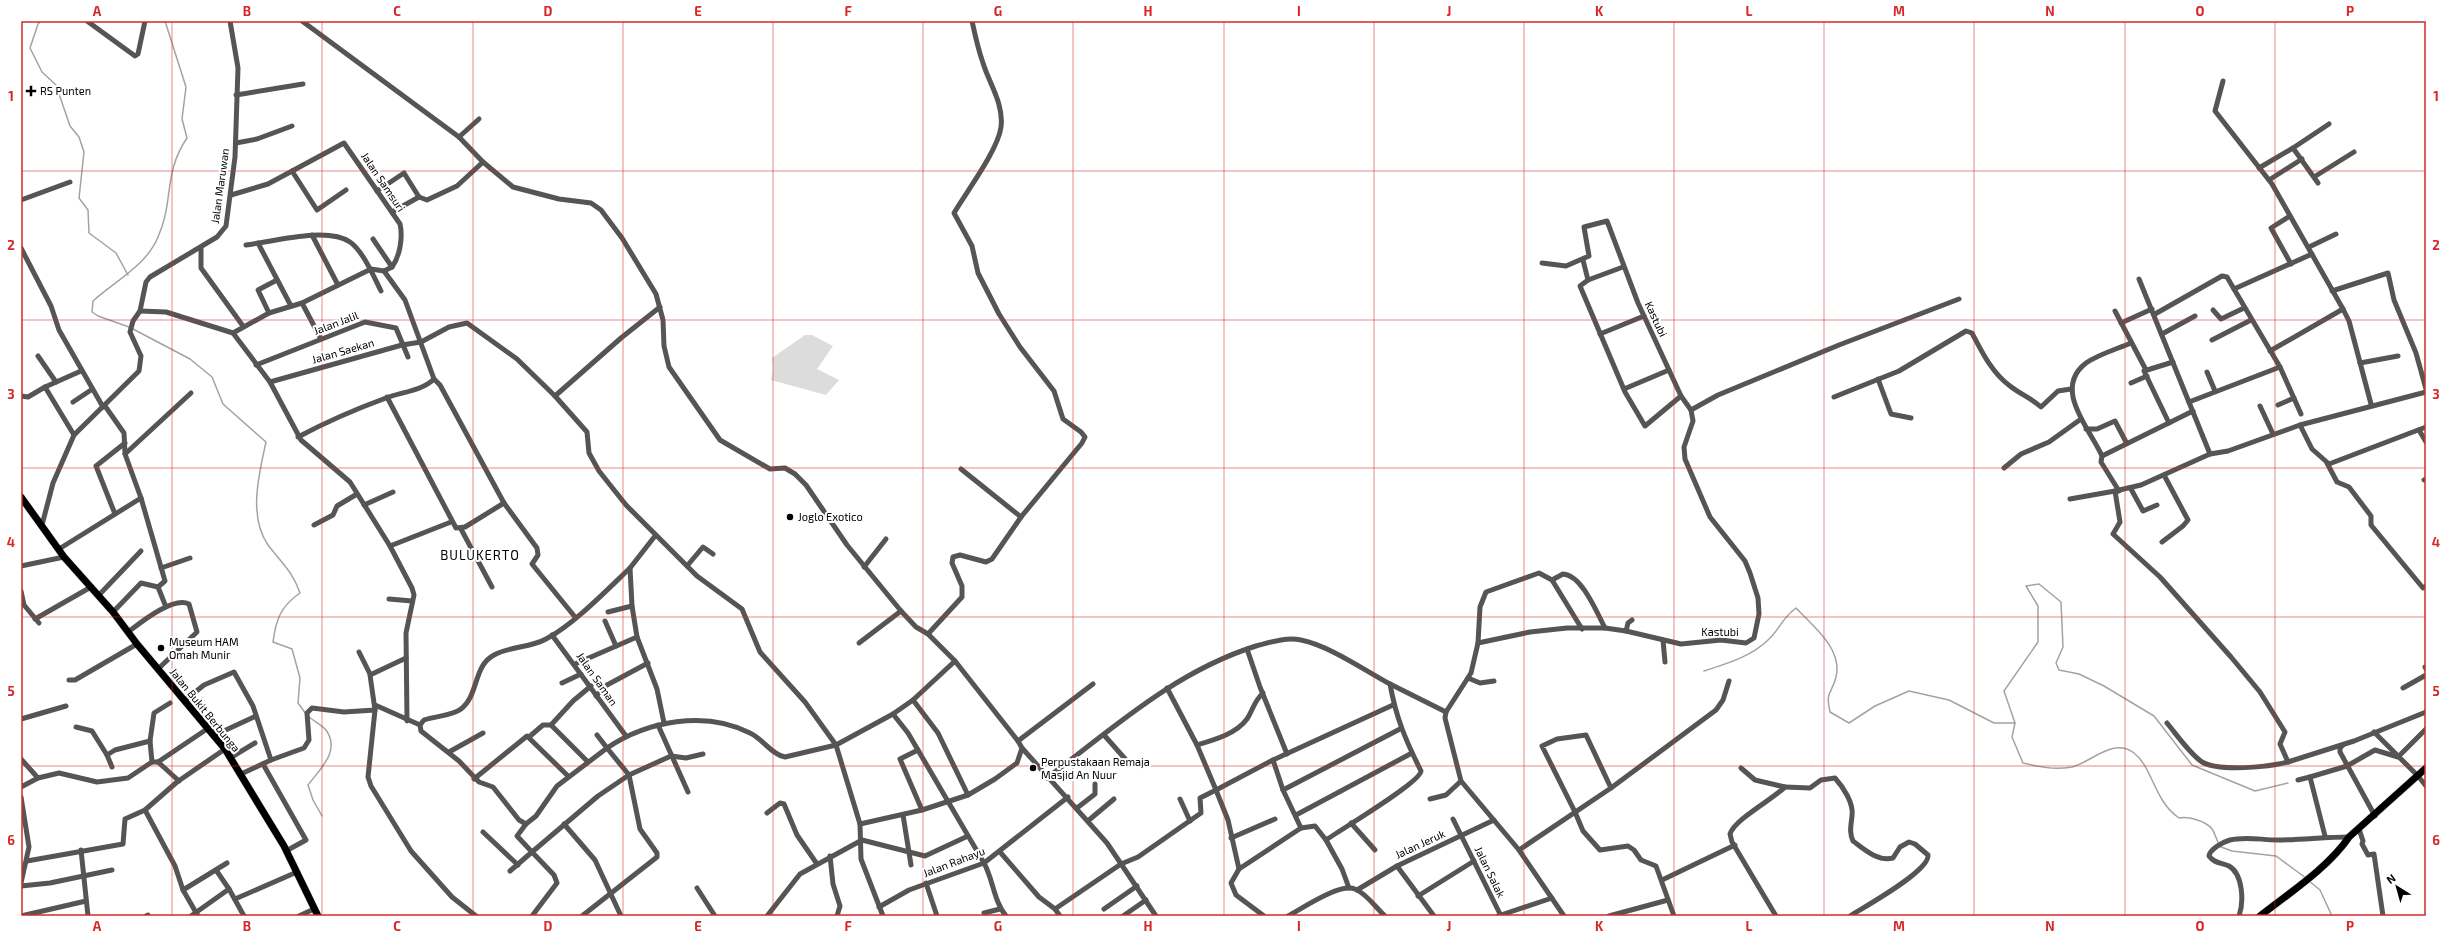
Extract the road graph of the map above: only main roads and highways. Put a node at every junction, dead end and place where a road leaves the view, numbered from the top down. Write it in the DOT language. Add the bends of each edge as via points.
graph roads {
  1 [pos="21,497"];
  2 [pos="2426,768"];
  3 [pos="318,916"];
  4 [pos="2260,916"];
  1 -- 3 [label="main road, Jalan Bukit Berbunga" via="64,557 99,595 225,749 298,872"];
  2 -- 4 [label="main road" via="2375,816 2348,837 2343,846"];
}
